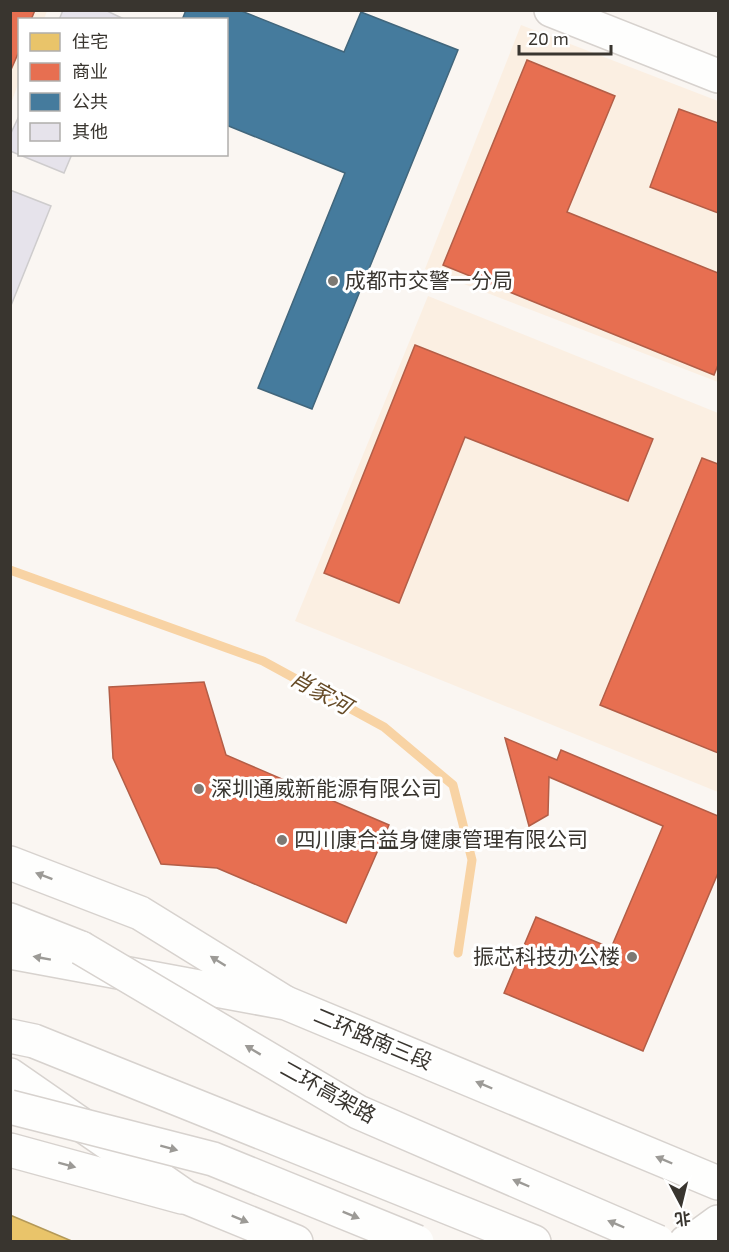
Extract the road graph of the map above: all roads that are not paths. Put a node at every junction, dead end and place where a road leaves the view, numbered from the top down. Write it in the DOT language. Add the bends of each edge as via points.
graph roads {
  1 [pos="551,10"];
  2 [pos="718,76"];
  3 [pos="10,863"];
  4 [pos="10,920"];
  5 [pos="10,952"];
  6 [pos="286,1003"];
  7 [pos="18,1034"];
  8 [pos="10,1075"];
  9 [pos="10,1107"];
  10 [pos="10,1150"];
  11 [pos="718,1183"];
  12 [pos="186,1197"];
  13 [pos="718,1222"];
  14 [pos="296,1242"];
  15 [pos="417,1242"];
  16 [pos="534,1242"];
  17 [pos="658,1242"];
  18 [pos="686,1242"];
  1 -- 2 [label="main road"];
  6 -- 3 [label="main road, one-way" via="140,913"];
  17 -- 4 [label="main road, 二环高架路, one-way, bridge" via="358,1112 81,948"];
  6 -- 5 [label="main road, 二环路南三段, one-way"];
  11 -- 6 [label="main road, 二环路南三段, one-way"];
  7 -- 16 [label="main road"];
  8 -- 12 [label="main road"];
  9 -- 15 [label="main road, one-way, bridge" via="213,1159"];
  10 -- 12 [label="main road, one-way"];
  12 -- 14 [label="main road, one-way"];
  13 -- 18 [label="main road"];
}
